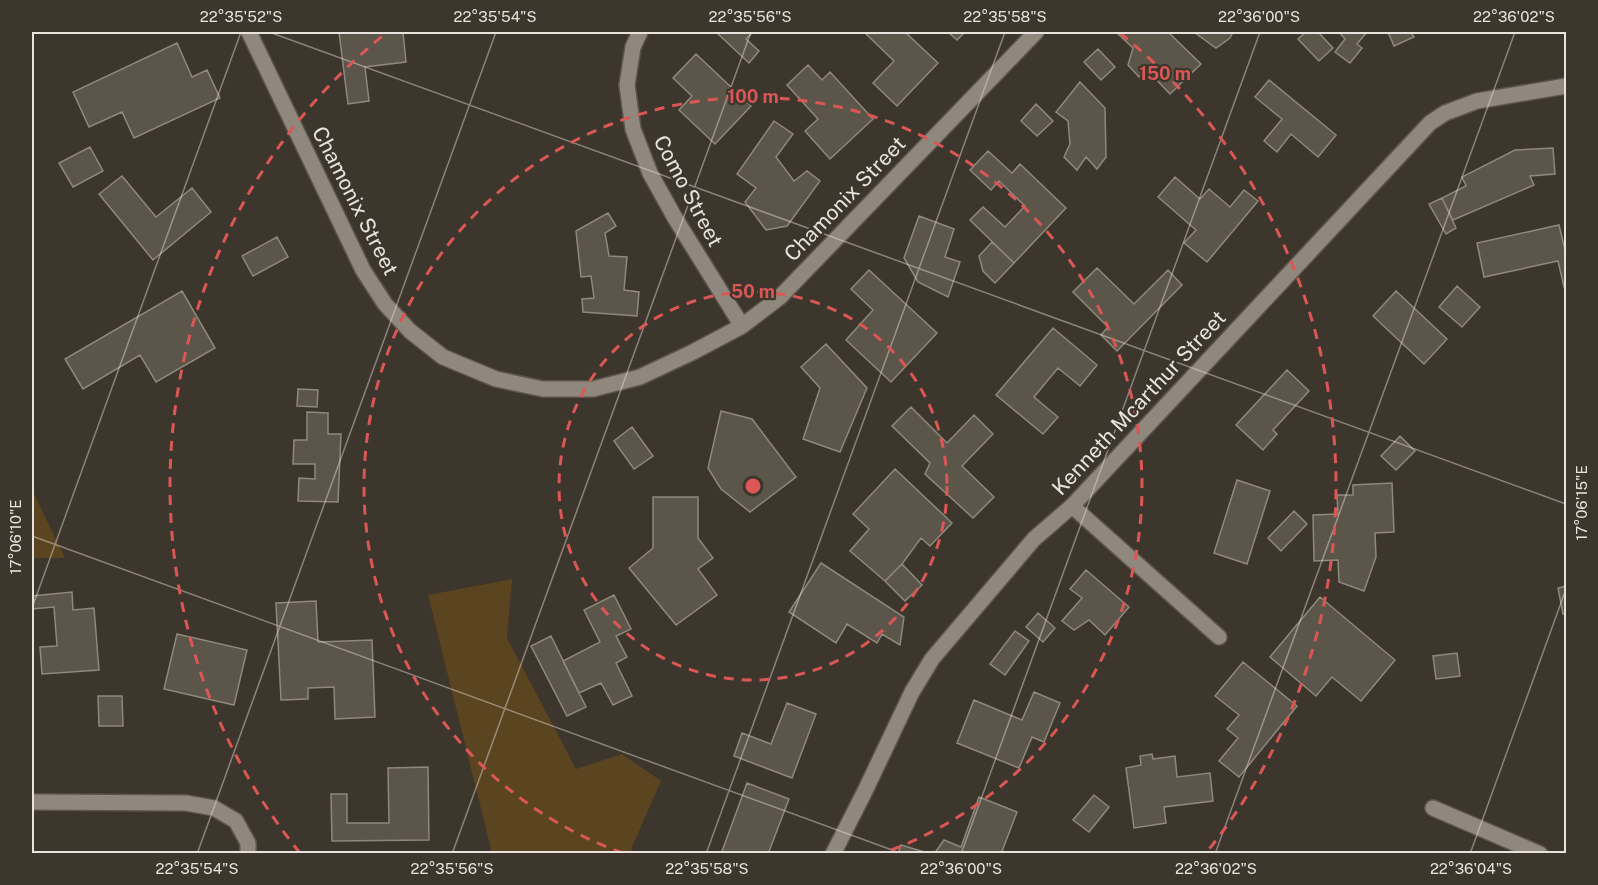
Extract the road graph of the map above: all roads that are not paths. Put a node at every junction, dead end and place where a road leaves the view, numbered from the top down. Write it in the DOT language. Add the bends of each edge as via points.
graph roads {
  1 [pos="249,32"];
  2 [pos="640,32"];
  3 [pos="1036,32"];
  4 [pos="1566,86"];
  5 [pos="742,326"];
  6 [pos="1071,507"];
  7 [pos="1219,637"];
  8 [pos="32,802"];
  9 [pos="1433,808"];
  10 [pos="248,854"];
  11 [pos="833,854"];
  12 [pos="1540,854"];
  1 -- 5 [label="street, Chamonix Street" via="363,270 385,304 410,331 443,357 505,381 543,389 593,389 640,377"];
  2 -- 5 [label="street, Como Street" via="633,47 627,85 633,129 650,173"];
  3 -- 5 [label="street, Chamonix Street" via="780,297"];
  4 -- 6 [label="street, Kenneth Mcarthur Street" via="1477,101 1431,123"];
  6 -- 7 [label="street"];
  6 -- 11 [label="street, Kenneth Mcarthur Street" via="1034,539 932,659"];
  8 -- 10 [label="street" via="186,803 214,808 236,821 248,843"];
  9 -- 12 [label="street"];
}
